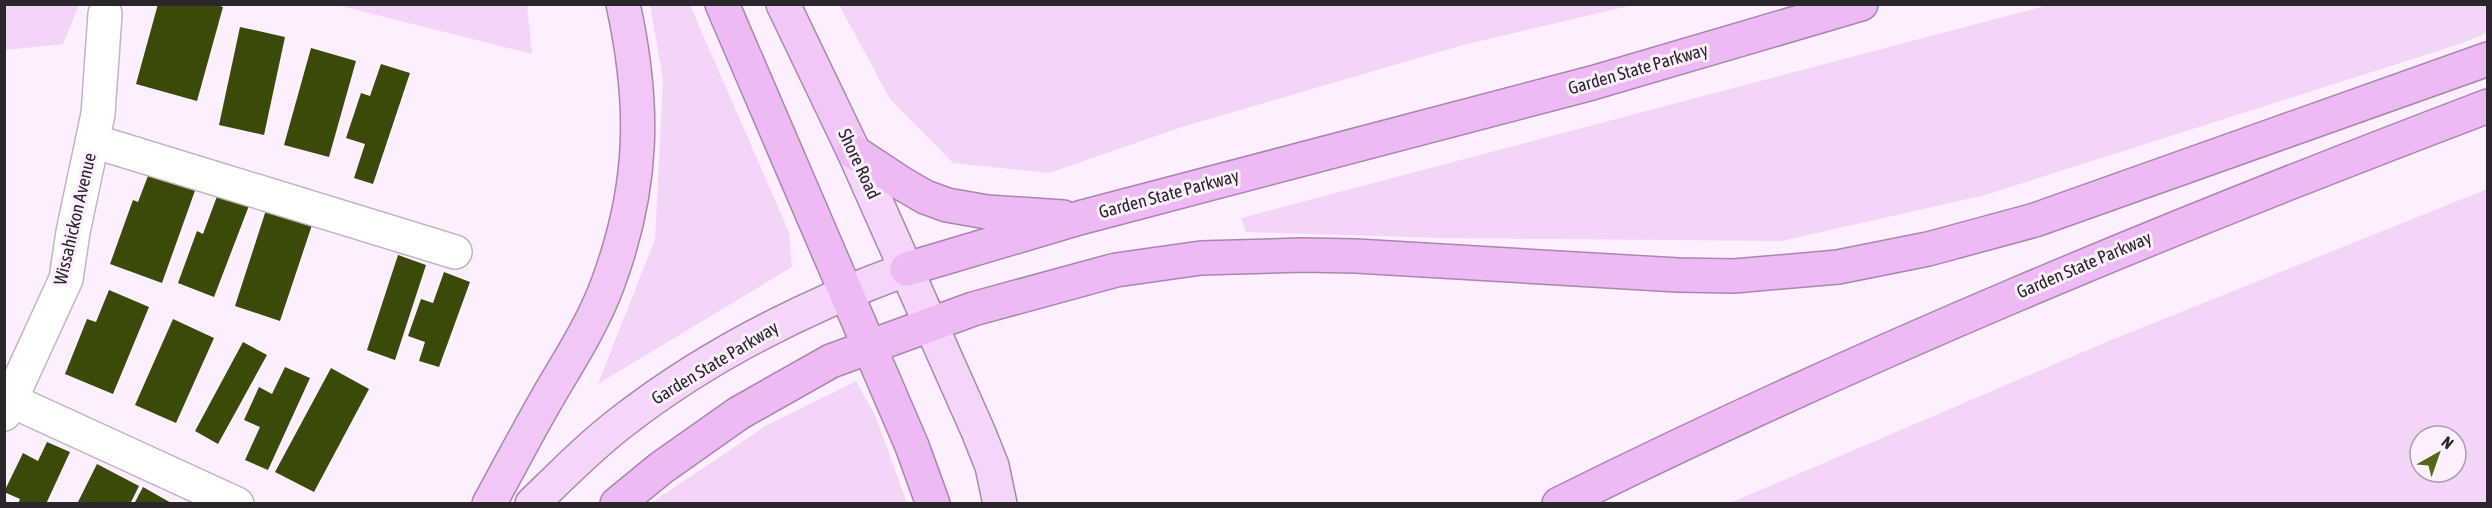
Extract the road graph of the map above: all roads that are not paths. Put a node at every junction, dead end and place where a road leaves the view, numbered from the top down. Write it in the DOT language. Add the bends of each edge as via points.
graph roads {
  1 [pos="623,4"];
  2 [pos="722,4"];
  3 [pos="783,4"];
  4 [pos="1862,4"];
  5 [pos="105,14"];
  6 [pos="2487,59"];
  7 [pos="2487,106"];
  8 [pos="93,141"];
  9 [pos="854,152"];
  10 [pos="1079,219"];
  11 [pos="455,252"];
  12 [pos="907,269"];
  13 [pos="845,291"];
  14 [pos="929,325"];
  15 [pos="869,346"];
  16 [pos="7,407"];
  17 [pos="237,504"];
  18 [pos="489,504"];
  19 [pos="532,504"];
  20 [pos="617,504"];
  21 [pos="933,504"];
  22 [pos="1000,504"];
  23 [pos="1558,504"];
  1 -- 18 [label="highway" via="639,110 632,203 608,285"];
  2 -- 13 [label="highway"];
  3 -- 9 [label="highway, Shore Road"];
  4 -- 10 [label="highway, Garden State Parkway" via="1592,82"];
  5 -- 8 [label="street, Wissahickon Avenue"];
  6 -- 14 [label="highway" via="2036,220 1928,249 1838,267 1734,276 1356,256 1212,257 1116,270 1021,294"];
  7 -- 23 [label="highway, Garden State Parkway" via="2039,284 1782,396"];
  8 -- 11 [label="street"];
  8 -- 16 [label="street, Wissahickon Avenue" via="66,279"];
  9 -- 10 [label="highway" via="925,197 947,205"];
  9 -- 12 [label="main road, Shore Road"];
  10 -- 12 [label="highway, Garden State Parkway"];
  12 -- 13 [label="main road, Garden State Parkway"];
  12 -- 14 [label="main road, Shore Road"];
  13 -- 15 [label="highway"];
  13 -- 19 [label="main road, Garden State Parkway" via="743,342 677,383 621,422"];
  14 -- 15 [label="highway"];
  14 -- 22 [label="main road, Shore Road" via="992,466"];
  15 -- 20 [label="highway" via="802,376 739,413"];
  15 -- 21 [label="highway"];
  16 -- 17 [label="street"];
}
